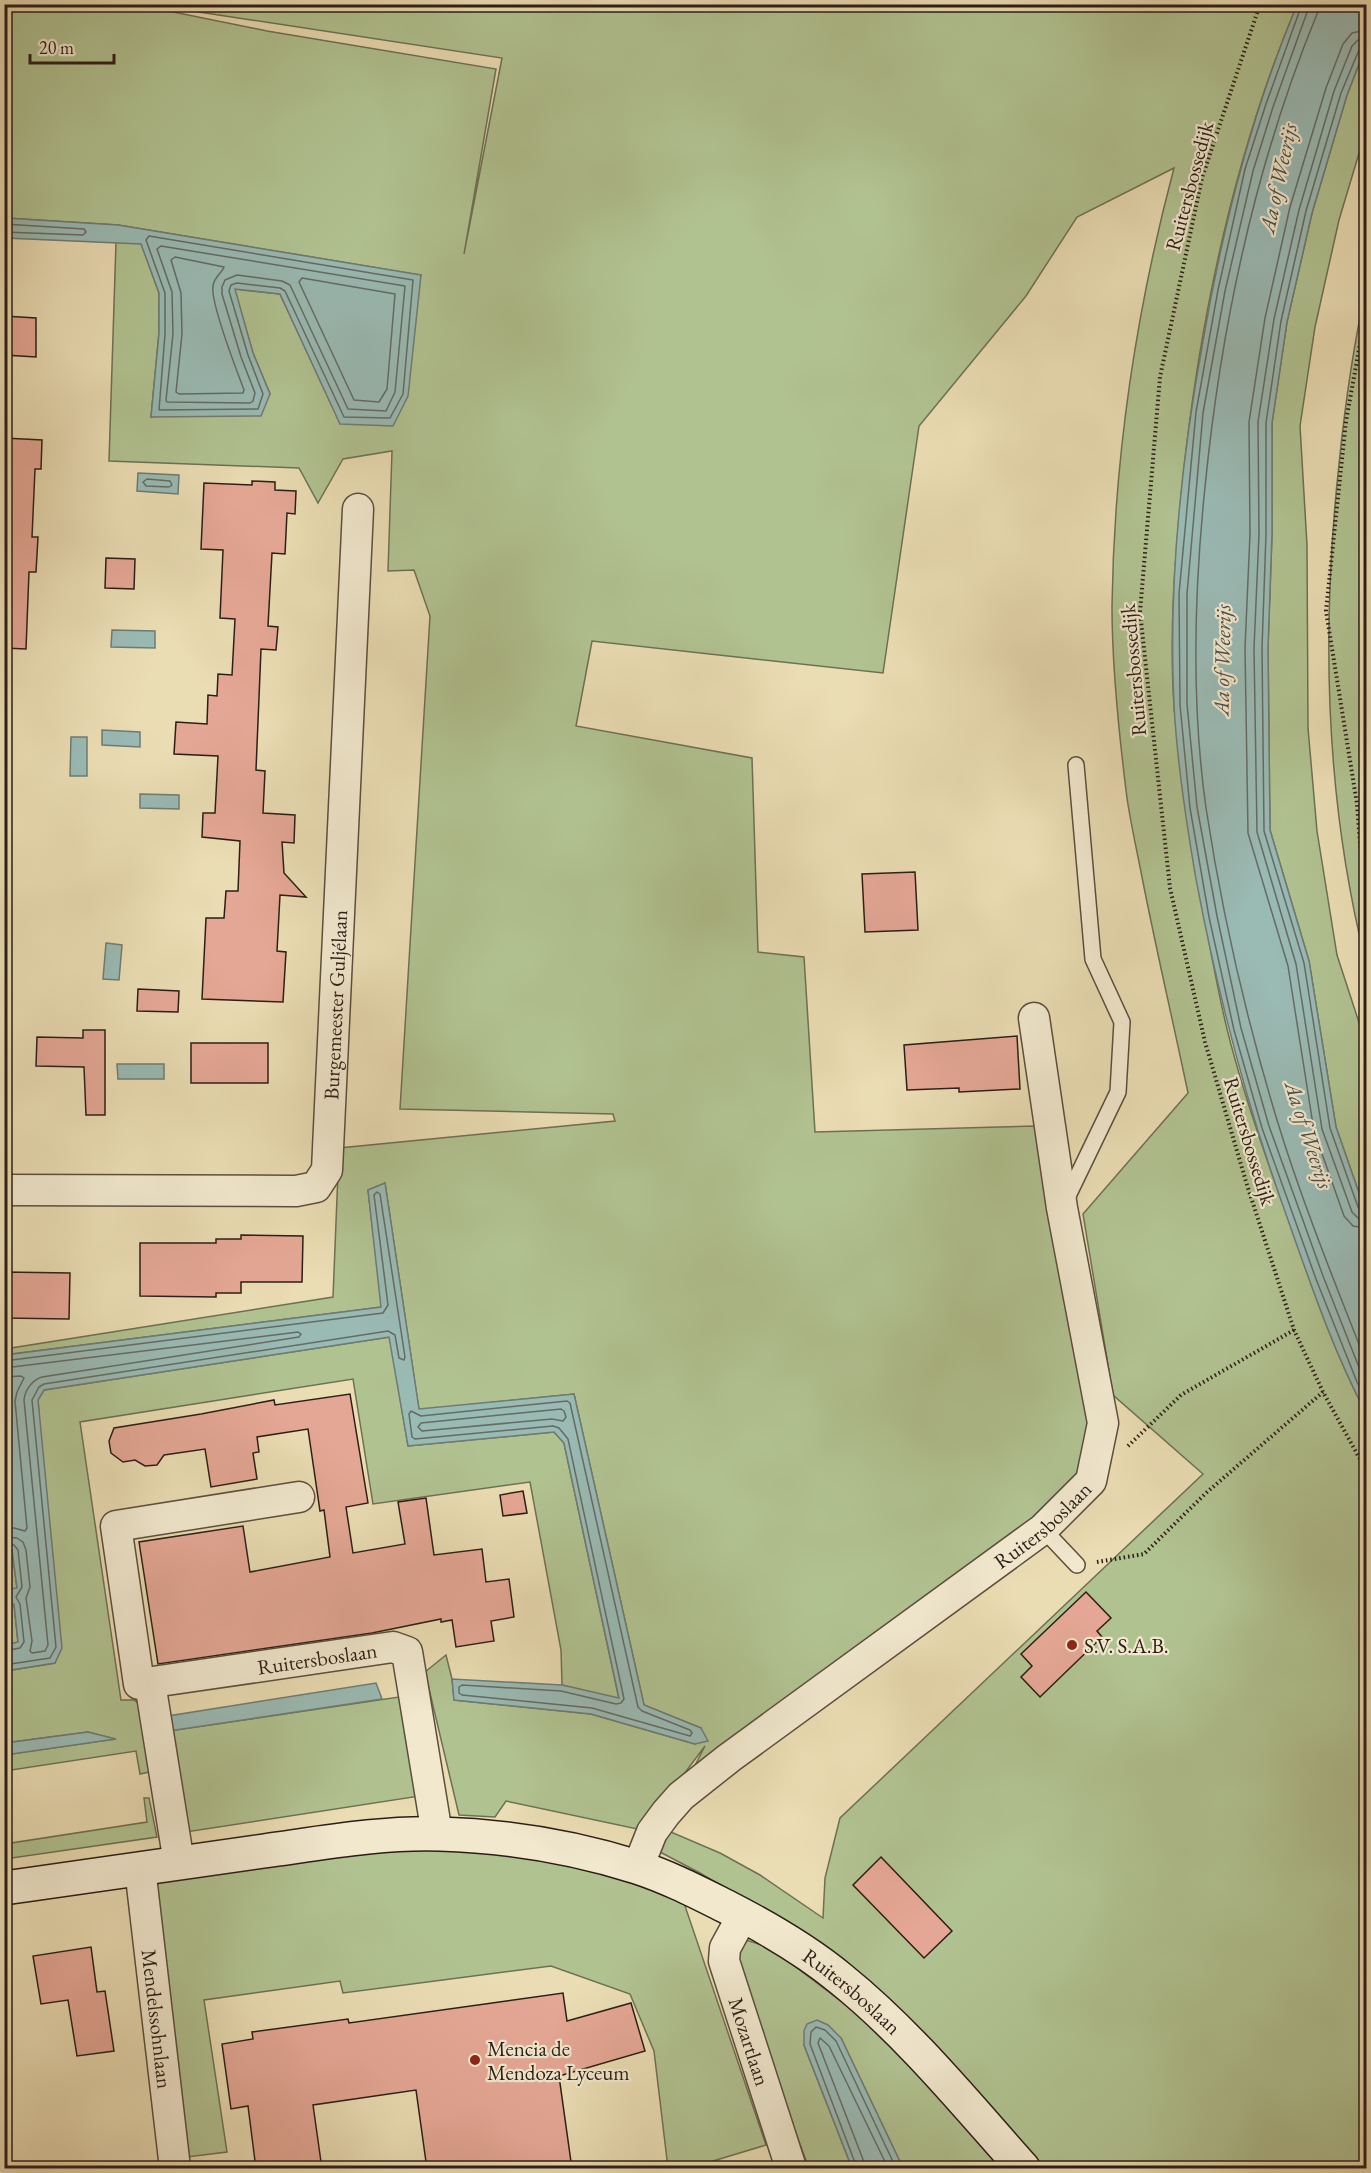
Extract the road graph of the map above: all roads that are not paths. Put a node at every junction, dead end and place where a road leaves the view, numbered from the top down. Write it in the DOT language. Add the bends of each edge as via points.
graph roads {
  1 [pos="358,509"];
  2 [pos="1076,765"];
  3 [pos="1034,1018"];
  4 [pos="4,1190"];
  5 [pos="1062,1208"];
  6 [pos="299,1497"];
  7 [pos="1043,1529"];
  8 [pos="1077,1565"];
  9 [pos="150,1683"];
  10 [pos="437,1834"];
  11 [pos="179,1863"];
  12 [pos="638,1867"];
  13 [pos="140,1868"];
  14 [pos="4,1888"];
  15 [pos="743,1915"];
  16 [pos="175,2169"];
  17 [pos="791,2169"];
  18 [pos="1023,2169"];
  1 -- 4 [label="street, Burgemeester Guljélaan" via="327,1170 316,1186 296,1191"];
  2 -- 5 [label="lane" via="1093,959 1122,1022 1118,1092"];
  3 -- 5 [label="street, Ruitersboslaan"];
  5 -- 7 [label="street, Ruitersboslaan" via="1103,1423 1091,1481"];
  6 -- 9 [label="street" via="116,1526 139,1684"];
  7 -- 8 [label="lane"];
  7 -- 12 [label="street, Ruitersboslaan" via="681,1796 652,1832"];
  9 -- 10 [label="street, Ruitersboslaan" via="393,1647 407,1652"];
  9 -- 11 [label="street"];
  10 -- 11 [label="street, Ruitersboslaan" via="379,1836"];
  10 -- 12 [label="street, Ruitersboslaan" via="495,1836"];
  11 -- 13 [label="street, Ruitersboslaan"];
  12 -- 15 [label="street, Ruitersboslaan"];
  13 -- 14 [label="street, Ruitersboslaan"];
  13 -- 16 [label="street, Mendelssohnlaan"];
  15 -- 17 [label="street, Mozartlaan" via="725,1948 724,1961"];
  15 -- 18 [label="street, Ruitersboslaan" via="803,1951 859,1994 902,2034"];
}
